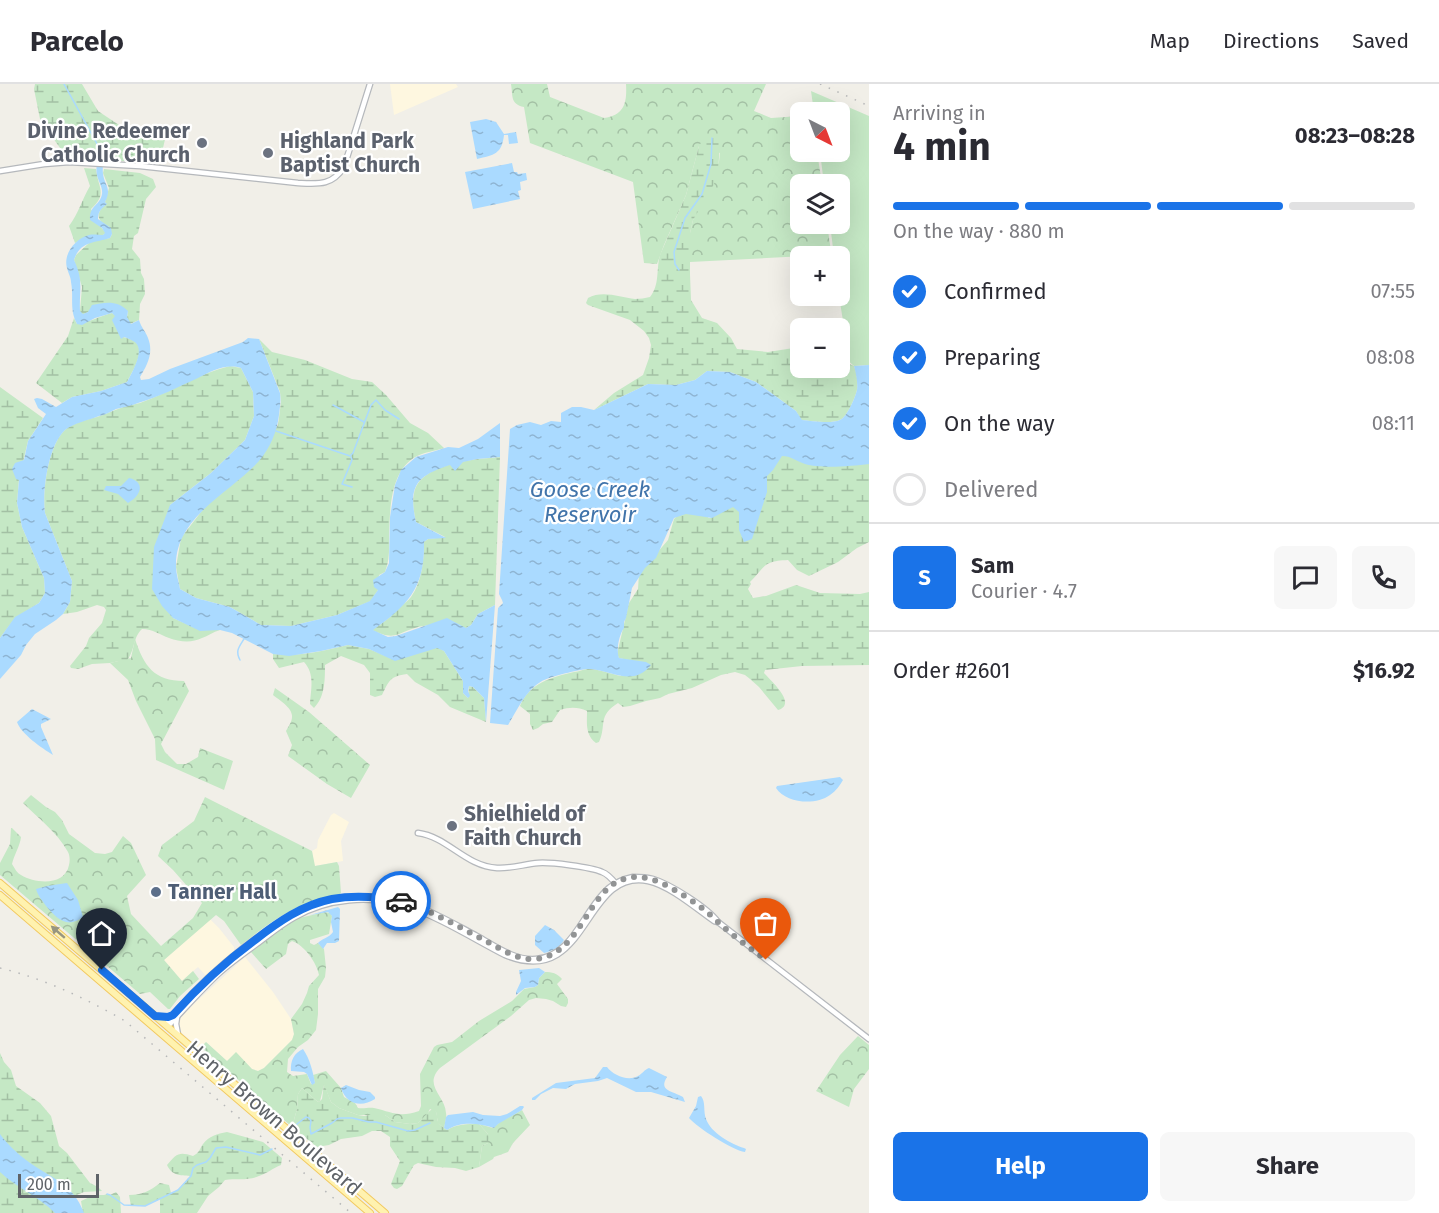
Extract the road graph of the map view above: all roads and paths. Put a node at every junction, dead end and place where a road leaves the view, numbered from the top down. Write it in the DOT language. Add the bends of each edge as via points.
graph roads {
  1 [pos="370,84"];
  2 [pos="0,171"];
  3 [pos="418,833"];
  4 [pos="0,883"];
  5 [pos="616,885"];
  6 [pos="0,895"];
  7 [pos="155,1016"];
  8 [pos="175,1016"];
  9 [pos="151,1024"];
  10 [pos="166,1025"];
  11 [pos="178,1035"];
  12 [pos="869,1039"];
  13 [pos="170,1041"];
  14 [pos="370,1213"];
  15 [pos="385,1213"];
  1 -- 2 [label="street" via="344,165 326,183 95,164 56,163"];
  3 -- 5 [label="street" via="441,841 484,866 557,864 600,871"];
  7 -- 4 [label="main road, Henry Brown Boulevard, one-way"];
  5 -- 8 [label="street" via="568,946 558,955 536,962 505,955 405,906 361,900 335,902 295,916 219,973"];
  5 -- 12 [label="street" via="632,880 655,883 686,901"];
  6 -- 9 [label="main road, Henry Brown Boulevard"];
  7 -- 8 [label="street"];
  7 -- 10 [label="main road, Henry Brown Boulevard"];
  8 -- 10 [label="street"];
  8 -- 11 [label="street"];
  9 -- 10 [label="main road"];
  9 -- 13 [label="main road, Henry Brown Boulevard"];
  10 -- 11 [label="main road, Henry Brown Boulevard"];
  10 -- 13 [label="main road"];
  11 -- 15 [label="main road, Henry Brown Boulevard"];
  13 -- 14 [label="main road, Henry Brown Boulevard"];
}
